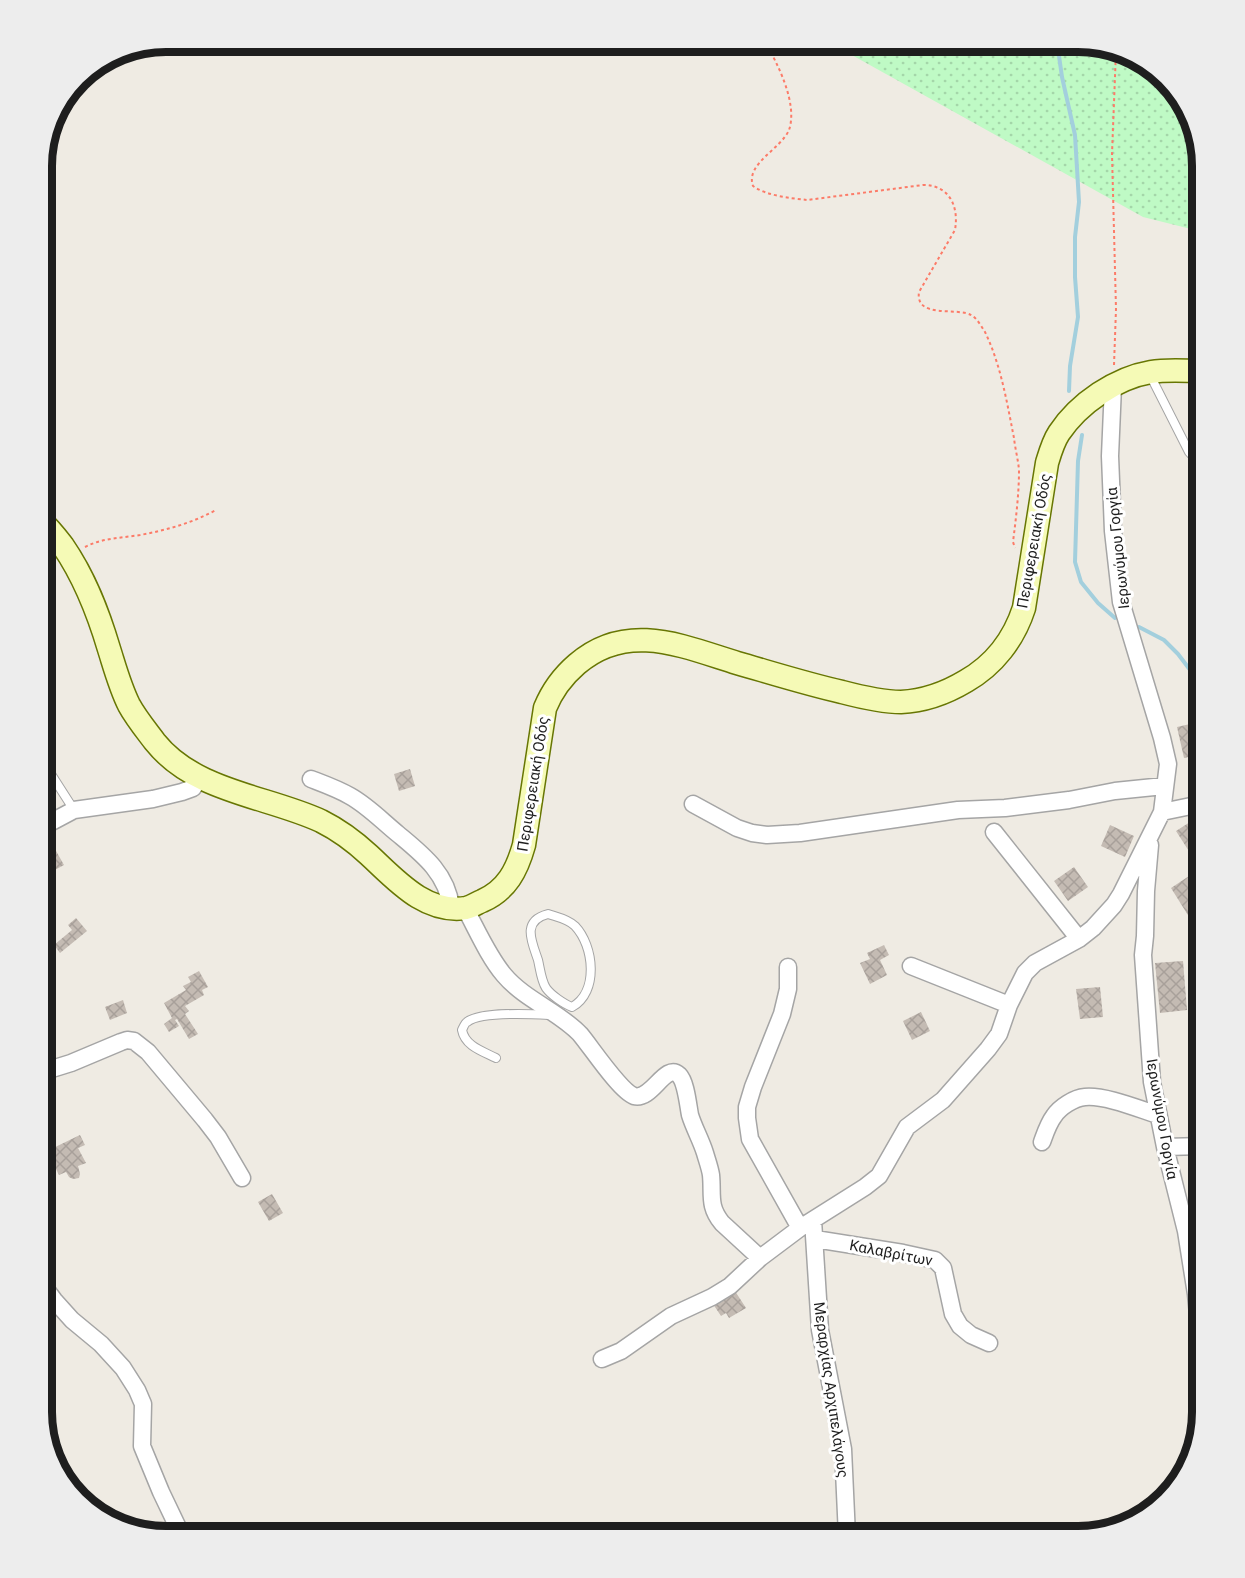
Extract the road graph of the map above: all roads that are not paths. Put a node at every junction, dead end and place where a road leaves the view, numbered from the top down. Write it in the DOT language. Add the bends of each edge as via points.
graph roads {
  1 [pos="1192,371"];
  2 [pos="1149,372"];
  3 [pos="1113,386"];
  4 [pos="1192,455"];
  5 [pos="53,533"];
  6 [pos="53,776"];
  7 [pos="200,777"];
  8 [pos="311,779"];
  9 [pos="1164,786"];
  10 [pos="693,804"];
  11 [pos="1192,805"];
  12 [pos="74,810"];
  13 [pos="1162,812"];
  14 [pos="52,821"];
  15 [pos="994,832"];
  16 [pos="1151,835"];
  17 [pos="458,908"];
  18 [pos="1079,939"];
  19 [pos="911,966"];
  20 [pos="788,967"];
  21 [pos="545,987"];
  22 [pos="535,1001"];
  23 [pos="1009,1005"];
  24 [pos="557,1015"];
  25 [pos="496,1058"];
  26 [pos="52,1069"];
  27 [pos="1158,1114"];
  28 [pos="1042,1142"];
  29 [pos="1192,1146"];
  30 [pos="1165,1147"];
  31 [pos="242,1178"];
  32 [pos="807,1224"];
  33 [pos="815,1239"];
  34 [pos="760,1258"];
  35 [pos="1192,1271"];
  36 [pos="52,1296"];
  37 [pos="989,1343"];
  38 [pos="602,1359"];
  39 [pos="177,1526"];
  40 [pos="847,1526"];
  1 -- 2 [label="main road, Περιφερειακή Οδός"];
  2 -- 3 [label="main road, Περιφερειακή Οδός"];
  2 -- 4 [label="lane"];
  3 -- 9 [label="street, Ιερωνύμου Γοργία" via="1110,456 1121,602 1162,738 1168,764"];
  3 -- 17 [label="main road, Περιφερειακή Οδός" via="1071,418 1052,445 1024,608 1016,627 990,663 945,692 894,702 652,640 606,646 567,674 545,708 524,845 513,876 495,895"];
  5 -- 7 [label="main road" via="91,594 129,705 157,744 176,763"];
  6 -- 12 [label="lane"];
  7 -- 12 [label="street" via="193,788 182,792"];
  7 -- 17 [label="main road" via="325,823 367,853 404,888 428,903"];
  8 -- 17 [label="street" via="349,795 414,846 427,858"];
  9 -- 10 [label="street" via="767,835 737,828"];
  9 -- 13 [label="street, Ιερωνύμου Γοργία"];
  11 -- 13 [label="street"];
  12 -- 14 [label="street"];
  13 -- 16 [label="street"];
  15 -- 18 [label="street"];
  16 -- 18 [label="street" via="1114,905"];
  16 -- 27 [label="street, Ιερωνύμου Γοργία" via="1143,955"];
  17 -- 22 [label="street" via="504,975"];
  18 -- 23 [label="street" via="1035,963 1025,973"];
  19 -- 23 [label="street"];
  20 -- 32 [label="street" via="782,1014 753,1087 747,1118 750,1139"];
  21 -- 21 [label="lane" via="572,1007 580,1003 592,973 591,959 574,925 548,914 532,925 530,937"];
  21 -- 22 [label="lane"];
  22 -- 24 [label="street"];
  23 -- 32 [label="street" via="999,1034 988,1049 943,1100 907,1127 879,1176"];
  24 -- 25 [label="lane" via="496,1015 466,1022 462,1030 467,1042"];
  24 -- 34 [label="street" via="579,1033 631,1094 645,1094 669,1073 679,1075 711,1176 713,1208 722,1222"];
  26 -- 31 [label="street" via="121,1042 134,1041 192,1103"];
  27 -- 28 [label="street" via="1085,1097 1072,1101 1054,1116"];
  27 -- 30 [label="street, Ιερωνύμου Γοργία"];
  29 -- 30 [label="street"];
  30 -- 35 [label="street, Ιερωνύμου Γοργία"];
  32 -- 33 [label="street, Μεραρχίας Αρχιπελάγους"];
  32 -- 34 [label="street"];
  33 -- 37 [label="street, Καλαβρίτων" via="935,1260 943,1268 953,1314 960,1326"];
  33 -- 40 [label="street, Μεραρχίας Αρχιπελάγους" via="820,1330 843,1449"];
  34 -- 38 [label="street" via="712,1298 671,1316 621,1351"];
  36 -- 39 [label="street" via="123,1368 137,1390 143,1404 142,1446"];
}
